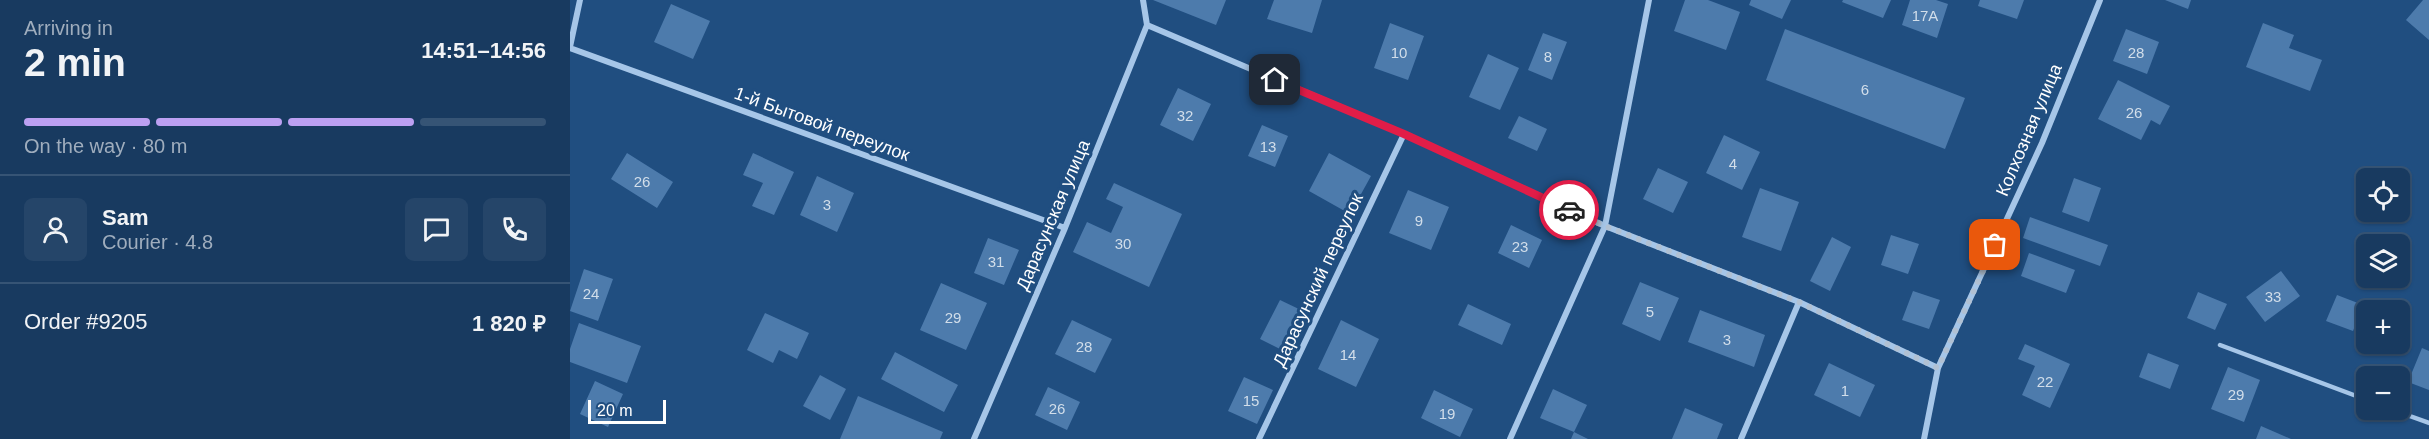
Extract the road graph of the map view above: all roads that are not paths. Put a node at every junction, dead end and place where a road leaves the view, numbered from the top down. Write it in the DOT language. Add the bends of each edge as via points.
graph roads {
  1 [pos="580,0"];
  2 [pos="1143,0"];
  3 [pos="1649,0"];
  4 [pos="2100,0"];
  5 [pos="1147,25"];
  6 [pos="570,47"];
  7 [pos="1404,134"];
  8 [pos="1605,226"];
  9 [pos="1065,228"];
  10 [pos="1799,302"];
  11 [pos="2220,345"];
  12 [pos="1938,368"];
  13 [pos="2356,396"];
  14 [pos="2410,416"];
  15 [pos="2429,423"];
  16 [pos="974,439"];
  17 [pos="1259,439"];
  18 [pos="1510,439"];
  19 [pos="1741,439"];
  20 [pos="1924,439"];
  1 -- 6 [label="street"];
  2 -- 5 [label="street"];
  3 -- 8 [label="street"];
  4 -- 12 [label="street, Колхозная улица" via="2042,143"];
  5 -- 7 [label="street"];
  5 -- 9 [label="street, Дарасунская улица"];
  6 -- 9 [label="street, 1-й Бытовой переулок"];
  7 -- 8 [label="street"];
  7 -- 17 [label="street, Дарасунский переулок"];
  8 -- 10 [label="street"];
  8 -- 18 [label="street"];
  9 -- 16 [label="street, Дарасунская улица"];
  10 -- 12 [label="street"];
  10 -- 19 [label="street"];
  11 -- 13 [label="lane"];
  12 -- 20 [label="street, Колхозная улица"];
  14 -- 15 [label="lane"];
}
